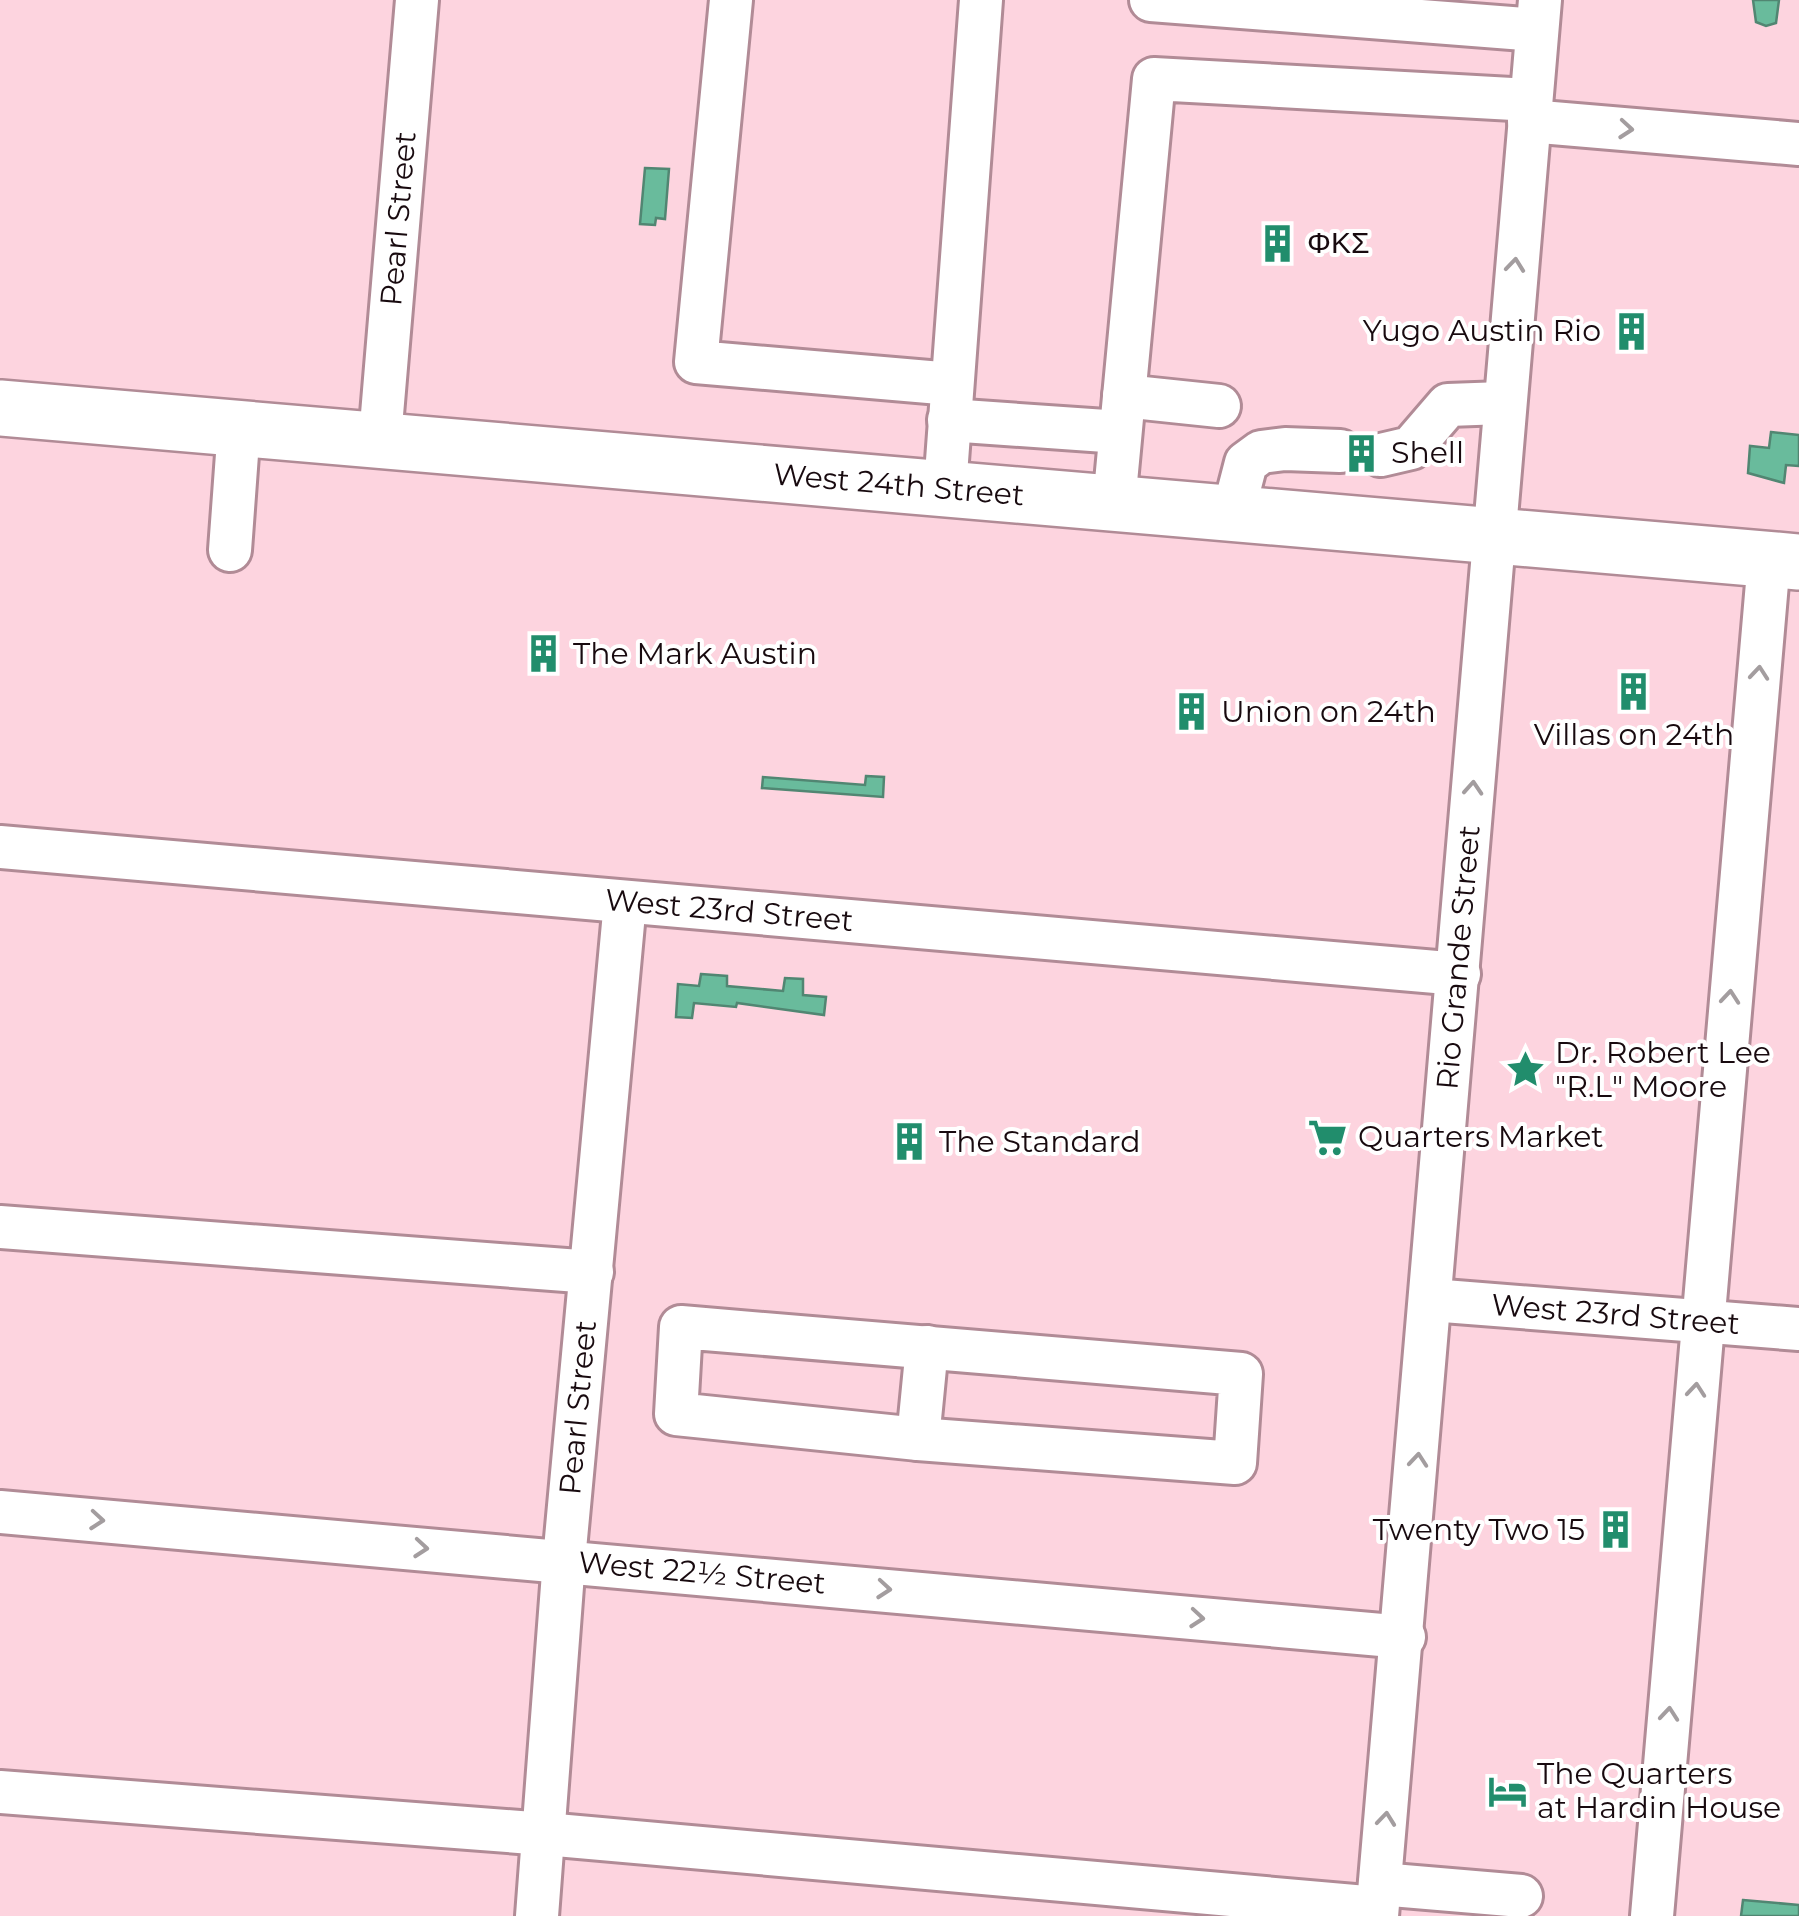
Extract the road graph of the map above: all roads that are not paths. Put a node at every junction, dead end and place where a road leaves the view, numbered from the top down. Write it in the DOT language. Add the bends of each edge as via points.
graph roads {
  1 [pos="417,0"];
  2 [pos="731,0"];
  3 [pos="981,0"];
  4 [pos="1151,0"];
  5 [pos="1538,15"];
  6 [pos="1530,110"];
  7 [pos="1799,144"];
  8 [pos="951,402"];
  9 [pos="1503,402"];
  10 [pos="1218,406"];
  11 [pos="0,408"];
  12 [pos="1122,414"];
  13 [pos="239,427"];
  14 [pos="380,438"];
  15 [pos="945,488"];
  16 [pos="1114,503"];
  17 [pos="1234,513"];
  18 [pos="1492,536"];
  19 [pos="230,550"];
  20 [pos="1784,561"];
  21 [pos="0,848"];
  22 [pos="625,902"];
  23 [pos="1459,974"];
  24 [pos="0,1228"];
  25 [pos="592,1272"];
  26 [pos="1431,1300"];
  27 [pos="1701,1320"];
  28 [pos="1799,1329"];
  29 [pos="927,1348"];
  30 [pos="918,1439"];
  31 [pos="0,1512"];
  32 [pos="564,1560"];
  33 [pos="1404,1637"];
  34 [pos="0,1792"];
  35 [pos="545,1834"];
  36 [pos="1520,1896"];
  37 [pos="1378,1903"];
  38 [pos="537,1916"];
  39 [pos="1652,1916"];
  1 -- 14 [label="street, Pearl Street"];
  2 -- 8 [label="street" via="696,362"];
  3 -- 8 [label="street"];
  4 -- 5 [label="street"];
  5 -- 6 [label="street, Rio Grande Street"];
  6 -- 7 [label="street, one-way"];
  9 -- 6 [label="street, Rio Grande Street, one-way"];
  6 -- 12 [label="street" via="1154,79"];
  8 -- 12 [label="street"];
  8 -- 15 [label="street"];
  9 -- 17 [label="street" via="1448,405 1411,448 1261,452 1246,463"];
  9 -- 18 [label="street, Rio Grande Street"];
  10 -- 12 [label="street"];
  11 -- 13 [label="main road, West 24th Street"];
  12 -- 16 [label="street"];
  13 -- 14 [label="main road, West 24th Street"];
  13 -- 19 [label="street"];
  14 -- 15 [label="main road, West 24th Street"];
  15 -- 16 [label="main road, West 24th Street"];
  16 -- 17 [label="main road, West 24th Street"];
  17 -- 18 [label="main road, West 24th Street"];
  18 -- 20 [label="main road, West 24th Street"];
  23 -- 18 [label="street, Rio Grande Street, one-way"];
  27 -- 20 [label="street, one-way"];
  21 -- 22 [label="street, West 23rd Street"];
  22 -- 23 [label="street, West 23rd Street"];
  22 -- 25 [label="street, Pearl Street"];
  23 -- 26 [label="street, Rio Grande Street"];
  24 -- 25 [label="street"];
  25 -- 32 [label="street, Pearl Street"];
  26 -- 27 [label="street, West 23rd Street"];
  33 -- 26 [label="street, Rio Grande Street, one-way"];
  27 -- 28 [label="street, West 23rd Street"];
  39 -- 27 [label="street, one-way"];
  29 -- 30 [label="street"];
  29 -- 30 [label="street" via="682,1327 676,1414"];
  29 -- 30 [label="street" via="1241,1374 1235,1463"];
  31 -- 32 [label="street, West 22½ Street, one-way"];
  32 -- 33 [label="street, West 22½ Street, one-way"];
  32 -- 35 [label="street, Pearl Street"];
  37 -- 33 [label="street, Rio Grande Street, one-way"];
  34 -- 35 [label="street"];
  35 -- 37 [label="street"];
  35 -- 38 [label="street, Pearl Street"];
  36 -- 37 [label="street"];
}
